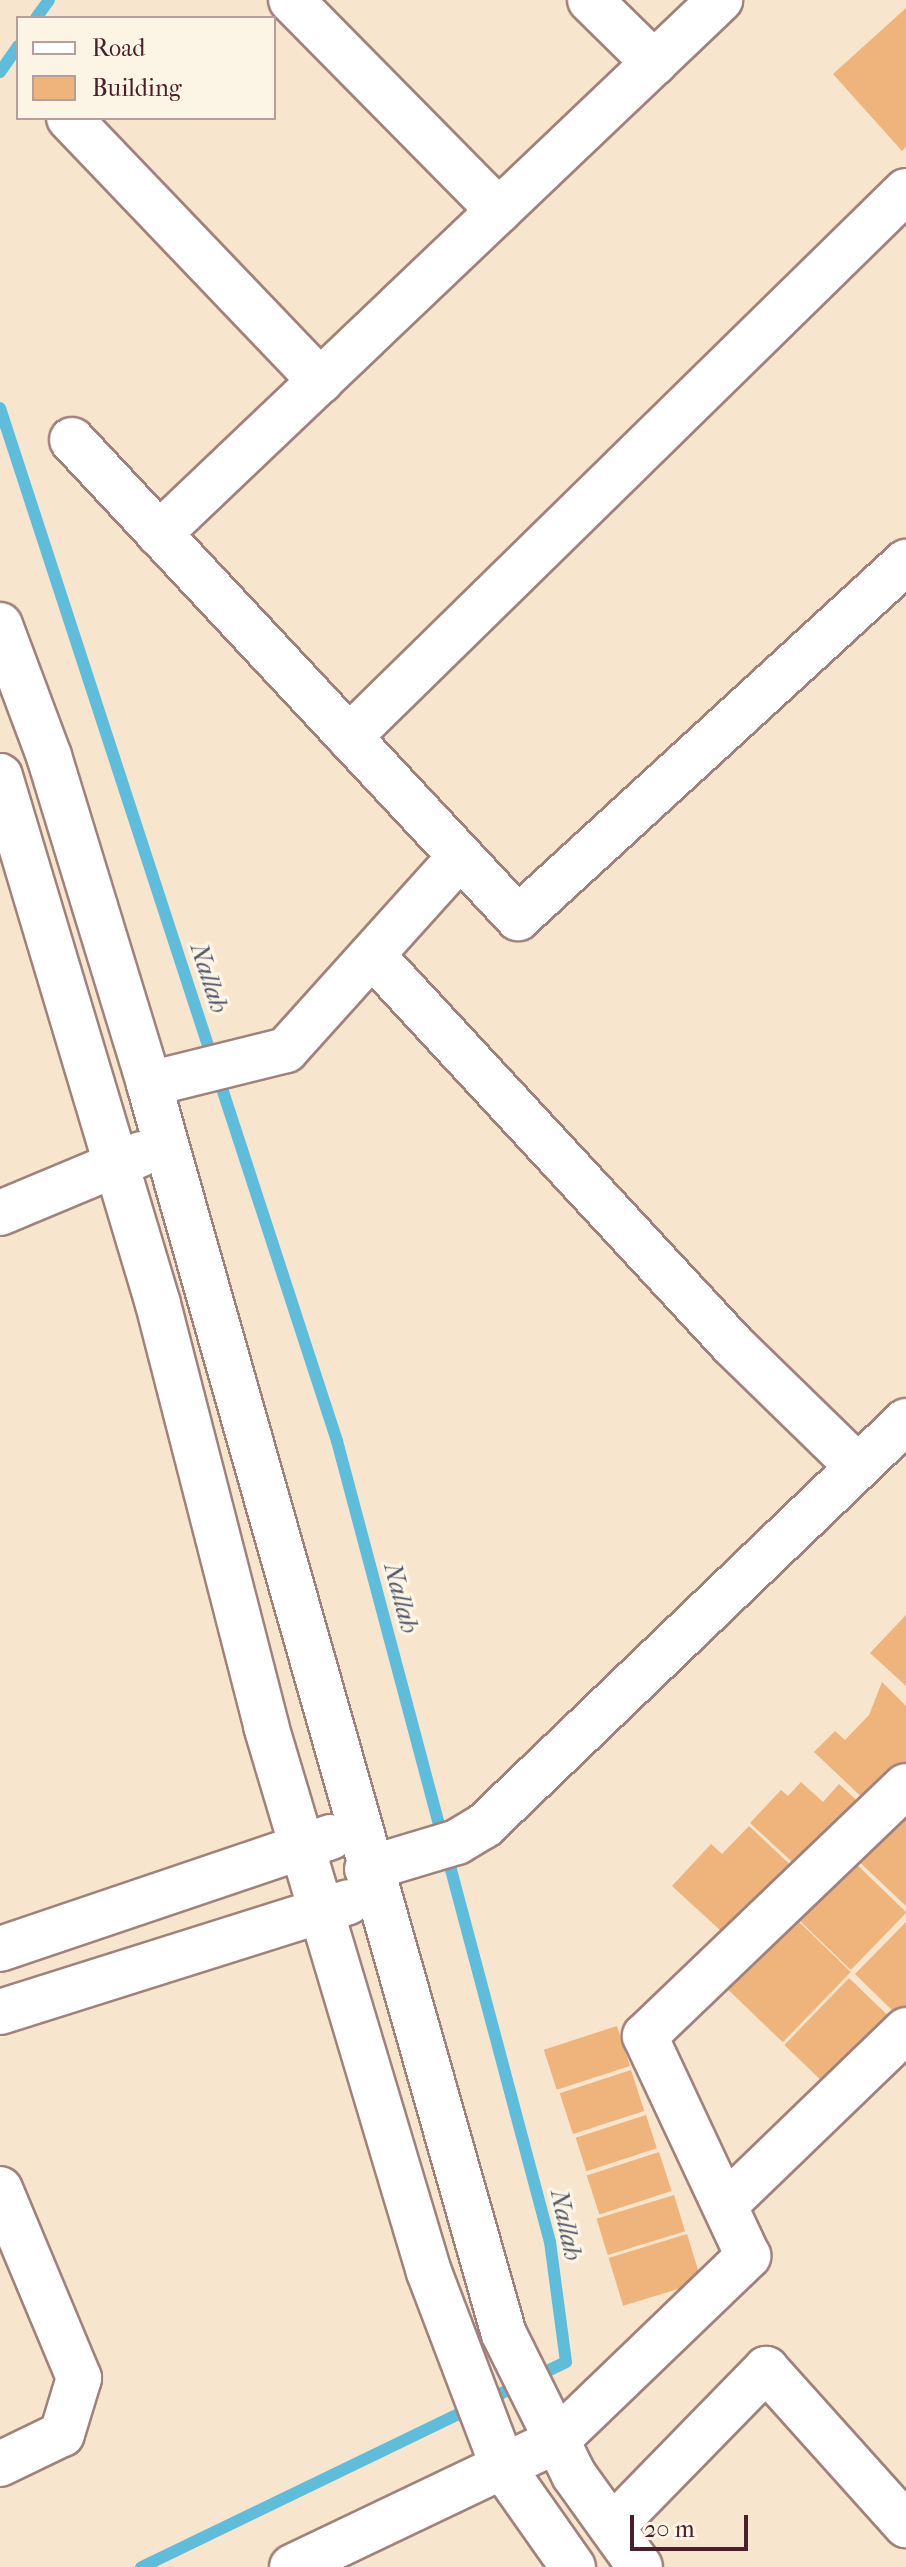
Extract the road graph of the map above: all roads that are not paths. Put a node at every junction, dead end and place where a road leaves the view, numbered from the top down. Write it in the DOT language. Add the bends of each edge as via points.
graph roads {
  1 [pos="291,0"];
  2 [pos="590,0"];
  3 [pos="720,0"];
  4 [pos="654,63"];
  5 [pos="71,120"];
  6 [pos="906,191"];
  7 [pos="499,211"];
  8 [pos="320,381"];
  9 [pos="72,440"];
  10 [pos="159,534"];
  11 [pos="906,562"];
  12 [pos="0,625"];
  13 [pos="13,696"];
  14 [pos="349,737"];
  15 [pos="0,776"];
  16 [pos="460,857"];
  17 [pos="372,955"];
  18 [pos="149,1084"];
  19 [pos="165,1144"];
  20 [pos="116,1164"];
  21 [pos="0,1213"];
  22 [pos="906,1421"];
  23 [pos="858,1467"];
  24 [pos="906,1786"];
  25 [pos="355,1828"];
  26 [pos="302,1847"];
  27 [pos="379,1875"];
  28 [pos="321,1911"];
  29 [pos="0,1949"];
  30 [pos="0,2012"];
  31 [pos="906,2030"];
  32 [pos="0,2189"];
  33 [pos="725,2205"];
  34 [pos="556,2441"];
  35 [pos="0,2464"];
  36 [pos="504,2469"];
  37 [pos="906,2525"];
  38 [pos="612,2527"];
  39 [pos="292,2567"];
  40 [pos="573,2567"];
  41 [pos="640,2567"];
  1 -- 7 [label="street"];
  2 -- 4 [label="street"];
  3 -- 4 [label="street"];
  4 -- 7 [label="street"];
  5 -- 8 [label="street"];
  6 -- 14 [label="street"];
  7 -- 8 [label="street"];
  8 -- 10 [label="street"];
  9 -- 10 [label="street"];
  10 -- 14 [label="street"];
  11 -- 16 [label="street" via="518,918"];
  12 -- 13 [label="street"];
  13 -- 18 [label="street"];
  14 -- 16 [label="street"];
  15 -- 20 [label="street"];
  16 -- 17 [label="street"];
  17 -- 18 [label="street" via="286,1050"];
  17 -- 23 [label="street" via="732,1344"];
  18 -- 19 [label="street"];
  19 -- 20 [label="street"];
  19 -- 25 [label="street"];
  20 -- 21 [label="street"];
  20 -- 26 [label="street"];
  22 -- 23 [label="street"];
  23 -- 27 [label="street" via="511,1802 457,1842"];
  24 -- 33 [label="street" via="645,2036"];
  25 -- 26 [label="street"];
  25 -- 27 [label="street"];
  26 -- 28 [label="street"];
  26 -- 29 [label="street"];
  27 -- 28 [label="street"];
  27 -- 34 [label="street" via="524,2383"];
  28 -- 30 [label="street"];
  28 -- 36 [label="street" via="429,2272"];
  31 -- 33 [label="street"];
  32 -- 35 [label="street" via="79,2378 62,2434"];
  33 -- 34 [label="street" via="748,2256"];
  34 -- 36 [label="street"];
  34 -- 38 [label="street"];
  36 -- 39 [label="street"];
  36 -- 40 [label="street"];
  37 -- 38 [label="street" via="766,2369"];
  38 -- 41 [label="street"];
}
